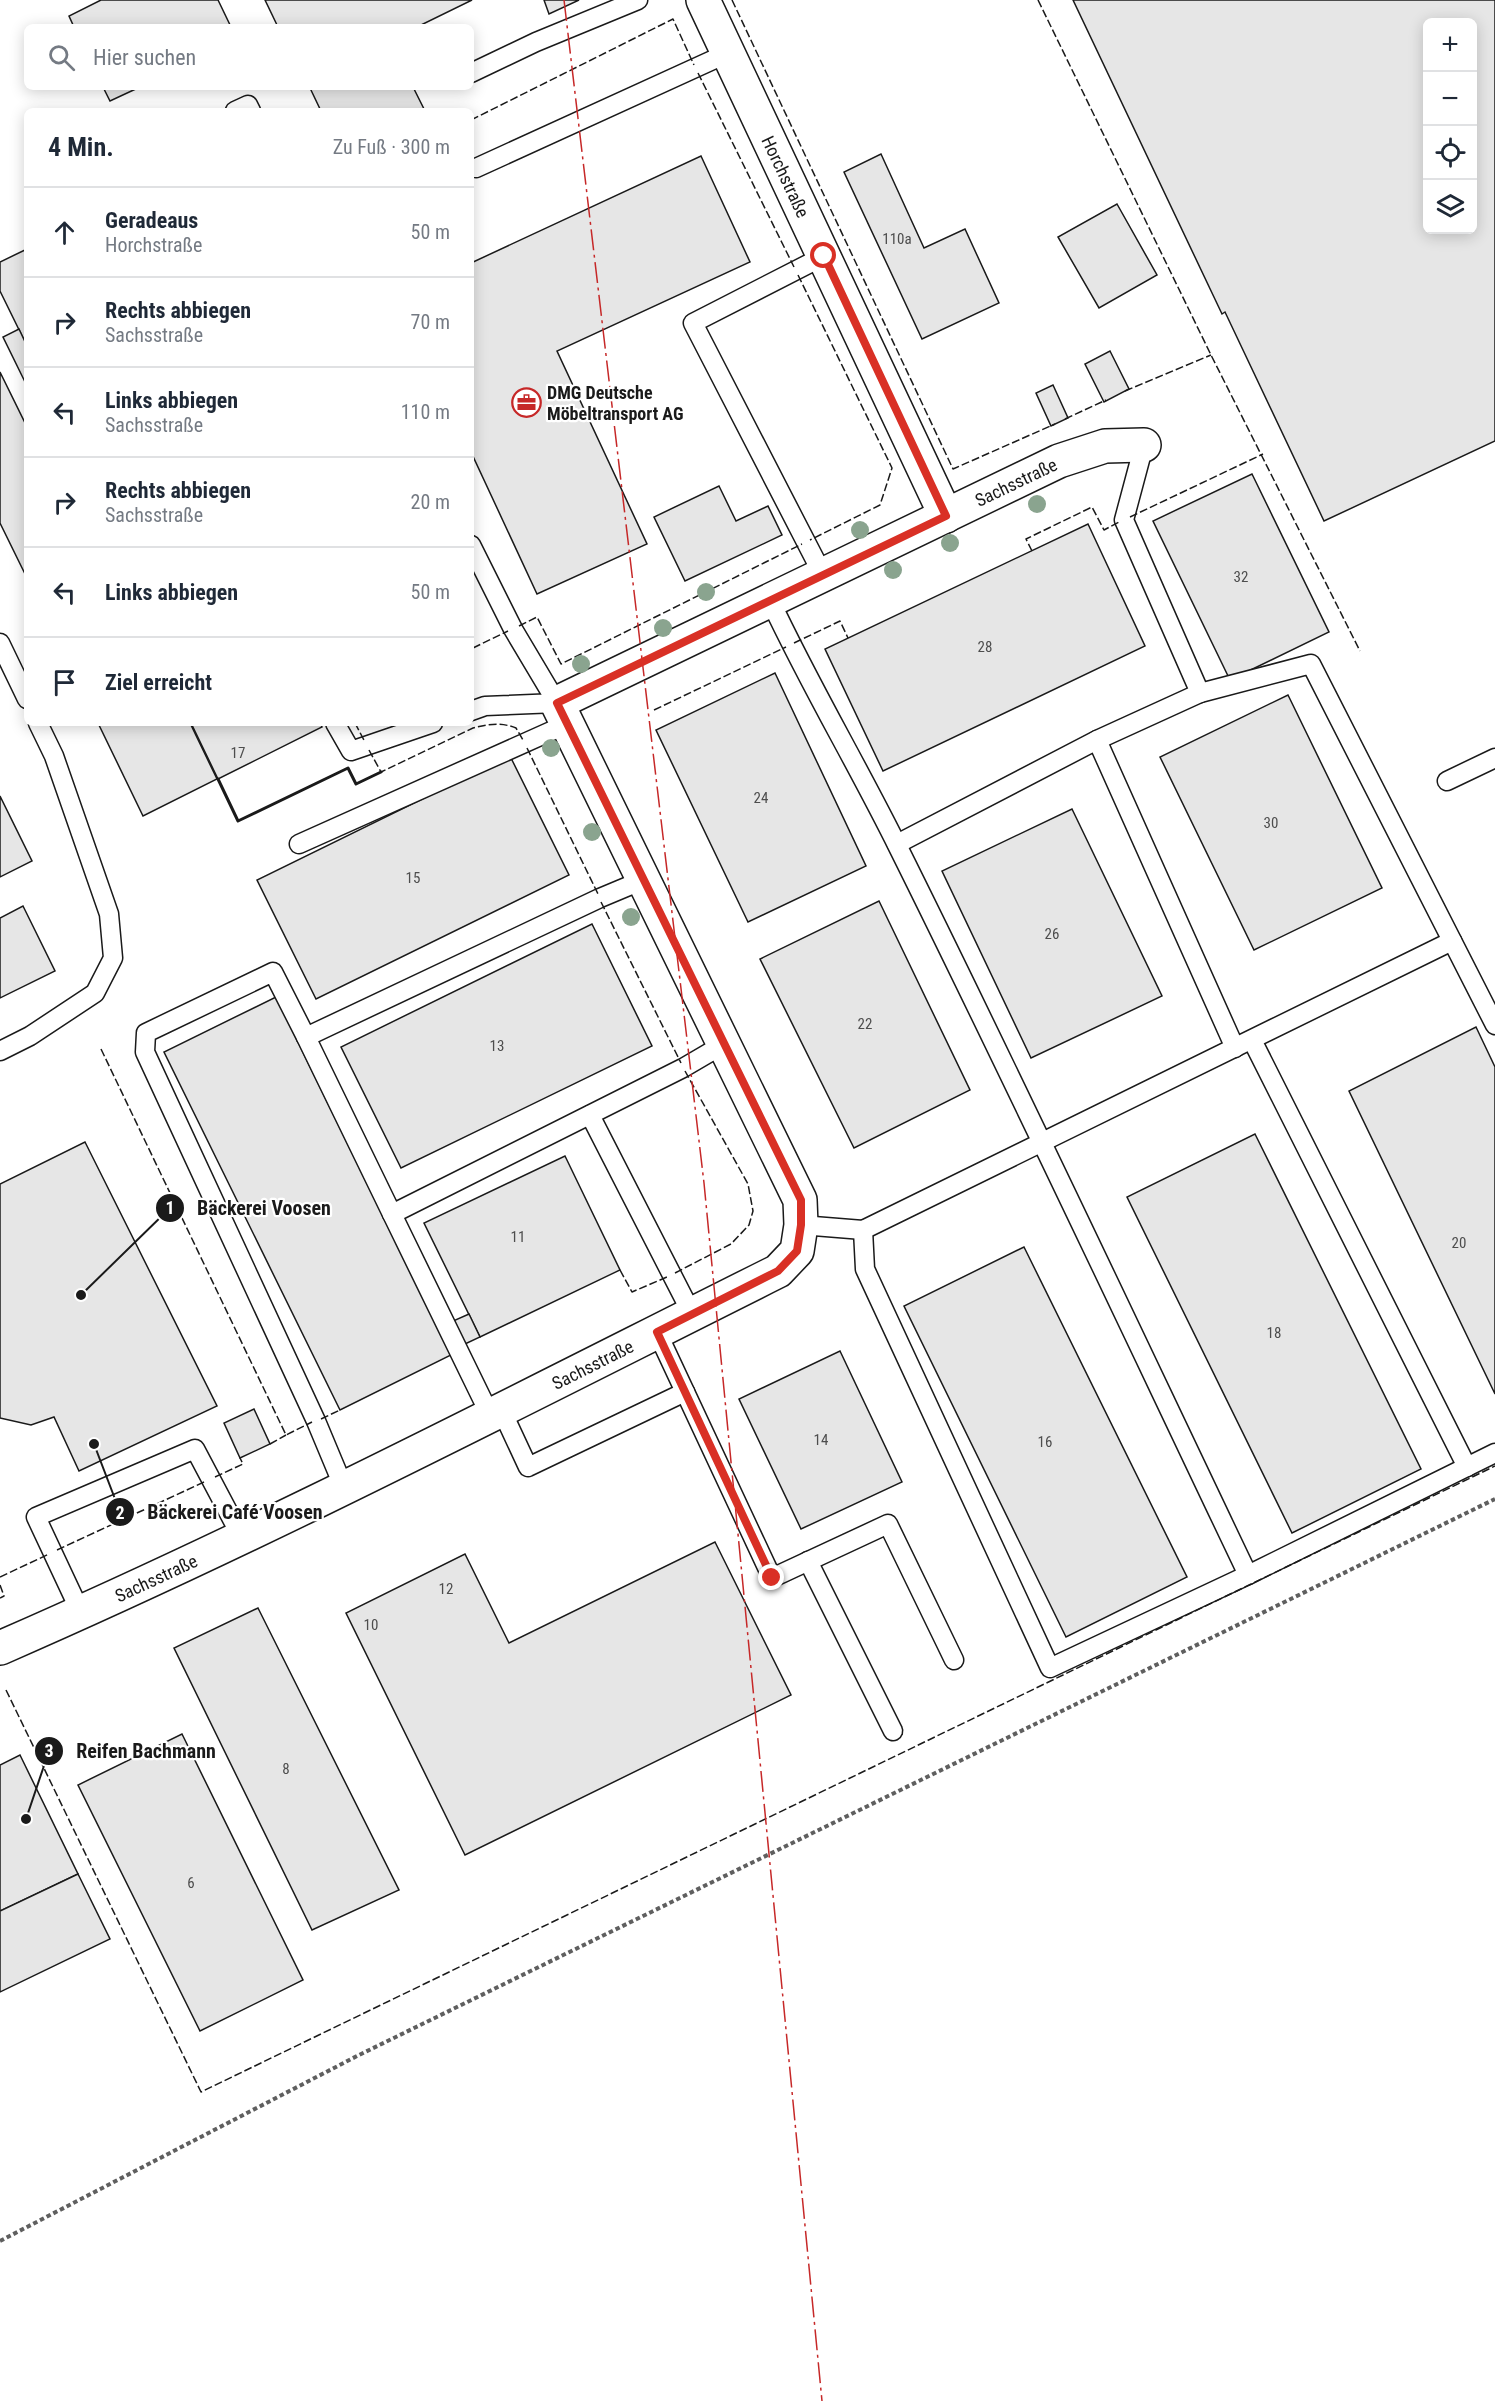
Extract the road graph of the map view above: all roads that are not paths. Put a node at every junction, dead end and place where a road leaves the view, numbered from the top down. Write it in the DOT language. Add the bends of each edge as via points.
graph roads {
  1 [pos="638,0"];
  2 [pos="703,0"];
  3 [pos="728,53"];
  4 [pos="474,71"];
  5 [pos="476,168"];
  6 [pos="824,256"];
  7 [pos="1144,445"];
  8 [pos="946,516"];
  9 [pos="474,551"];
  10 [pos="823,575"];
  11 [pos="770,600"];
  12 [pos="0,643"];
  13 [pos="24,693"];
  14 [pos="1200,693"];
  15 [pos="474,710"];
  16 [pos="562,713"];
  17 [pos="39,726"];
  18 [pos="338,726"];
  19 [pos="425,726"];
  20 [pos="1097,740"];
  21 [pos="1495,758"];
  22 [pos="1447,781"];
  23 [pos="299,844"];
  24 [pos="897,844"];
  25 [pos="643,880"];
  26 [pos="1452,941"];
  27 [pos="1495,1025"];
  28 [pos="306,1037"];
  29 [pos="1252,1040"];
  30 [pos="724,1044"];
  31 [pos="1235,1048"];
  32 [pos="0,1051"];
  33 [pos="590,1115"];
  34 [pos="1041,1141"];
  35 [pos="392,1214"];
  36 [pos="801,1225"];
  37 [pos="863,1230"];
  38 [pos="692,1314"];
  39 [pos="657,1332"];
  40 [pos="685,1392"];
  41 [pos="495,1412"];
  42 [pos="1495,1453"];
  43 [pos="1467,1467"];
  44 [pos="344,1488"];
  45 [pos="241,1536"];
  46 [pos="808,1561"];
  47 [pos="1248,1575"];
  48 [pos="81,1613"];
  49 [pos="0,1648"];
  50 [pos="954,1660"];
  51 [pos="893,1731"];
  1 -- 4 [label="lane"];
  2 -- 3 [label="street, Horchstraße"];
  3 -- 5 [label="lane"];
  3 -- 6 [label="street, Horchstraße"];
  6 -- 8 [label="street, Horchstraße"];
  6 -- 10 [label="lane" via="693,323"];
  7 -- 8 [label="street, Sachsstraße" via="1105,446 1059,461"];
  7 -- 14 [label="lane" via="1124,520"];
  8 -- 10 [label="street, Sachsstraße"];
  9 -- 16 [label="lane"];
  10 -- 11 [label="street, Sachsstraße"];
  11 -- 16 [label="street, Sachsstraße"];
  11 -- 24 [label="lane"];
  12 -- 13 [label="lane"];
  14 -- 20 [label="lane"];
  14 -- 26 [label="lane" via="1311,664"];
  15 -- 16 [label="lane" via="485,706"];
  16 -- 23 [label="lane"];
  16 -- 25 [label="street, Sachsstraße"];
  17 -- 32 [label="lane" via="54,756 109,914 112,958 95,993"];
  18 -- 19 [label="lane" via="351,751"];
  20 -- 24 [label="lane"];
  20 -- 31 [label="lane"];
  21 -- 22 [label="lane"];
  24 -- 34 [label="lane"];
  25 -- 28 [label="lane"];
  25 -- 30 [label="street, Sachsstraße"];
  26 -- 27 [label="lane"];
  26 -- 29 [label="lane"];
  28 -- 35 [label="lane"];
  28 -- 44 [label="lane" via="273,972 146,1032 145,1052"];
  29 -- 31 [label="lane"];
  29 -- 43 [label="lane"];
  30 -- 33 [label="lane"];
  30 -- 36 [label="street, Sachsstraße" via="801,1200"];
  31 -- 34 [label="lane"];
  33 -- 35 [label="lane"];
  33 -- 38 [label="lane"];
  34 -- 37 [label="lane"];
  34 -- 47 [label="lane"];
  35 -- 41 [label="lane"];
  36 -- 37 [label="lane"];
  36 -- 38 [label="street, Sachsstraße" via="797,1251 778,1271"];
  37 -- 47 [label="lane" via="866,1269 1050,1668"];
  38 -- 39 [label="street, Sachsstraße"];
  39 -- 40 [label="lane"];
  39 -- 41 [label="street, Sachsstraße"];
  40 -- 41 [label="lane" via="528,1467"];
  40 -- 46 [label="lane" via="772,1578"];
  41 -- 44 [label="street, Sachsstraße"];
  42 -- 43 [label="lane"];
  43 -- 47 [label="lane"];
  44 -- 45 [label="street, Sachsstraße"];
  45 -- 48 [label="street, Sachsstraße"];
  45 -- 48 [label="lane" via="195,1449 36,1517"];
  46 -- 50 [label="lane" via="888,1524"];
  46 -- 51 [label="lane"];
  48 -- 49 [label="street, Sachsstraße"];
}
